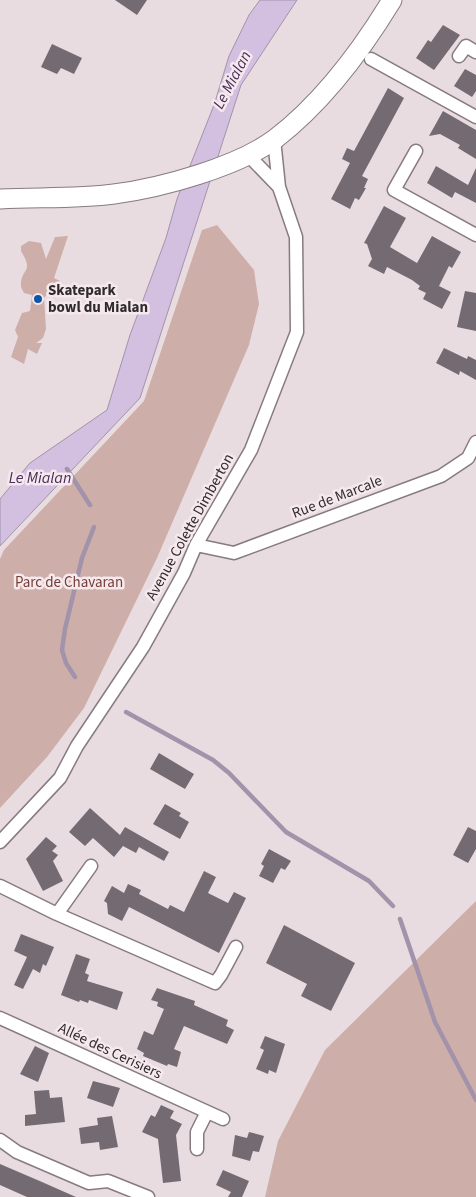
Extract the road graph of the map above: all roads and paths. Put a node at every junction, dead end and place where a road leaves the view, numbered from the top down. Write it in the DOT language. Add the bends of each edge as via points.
graph roads {
  1 [pos="392,0"];
  2 [pos="476,52"];
  3 [pos="459,56"];
  4 [pos="371,59"];
  5 [pos="476,117"];
  6 [pos="274,139"];
  7 [pos="416,151"];
  8 [pos="243,156"];
  9 [pos="279,187"];
  10 [pos="0,199"];
  11 [pos="476,235"];
  12 [pos="476,442"];
  13 [pos="196,545"];
  14 [pos="0,842"];
  15 [pos="91,866"];
  16 [pos="0,886"];
  17 [pos="58,914"];
  18 [pos="236,947"];
  19 [pos="0,1018"];
  20 [pos="207,1112"];
  21 [pos="223,1119"];
  22 [pos="0,1135"];
  23 [pos="0,1140"];
  24 [pos="197,1149"];
  25 [pos="148,1197"];
  1 -- 6 [label="main road" via="344,69"];
  2 -- 3 [label="street" via="466,46"];
  4 -- 5 [label="street"];
  6 -- 8 [label="main road"];
  6 -- 9 [label="street, Avenue Colette Dimberton"];
  7 -- 11 [label="street" via="394,190"];
  8 -- 9 [label="street, Avenue Colette Dimberton"];
  8 -- 10 [label="main road" via="148,189 112,195"];
  9 -- 13 [label="street, Avenue Colette Dimberton" via="296,237 297,332 251,450"];
  12 -- 13 [label="street, Rue de Marcale" via="468,458 441,476 234,553"];
  13 -- 14 [label="street, Avenue Colette Dimberton" via="143,647 77,746 60,778"];
  15 -- 17 [label="street"];
  16 -- 17 [label="street"];
  17 -- 18 [label="street" via="214,983 222,975"];
  19 -- 20 [label="street, Allée des Cerisiers"];
  20 -- 21 [label="street, Allée des Cerisiers"];
  20 -- 24 [label="street" via="197,1132"];
  22 -- 23 [label="street"];
  23 -- 25 [label="street" via="17,1152 89,1183 108,1181"];
}
